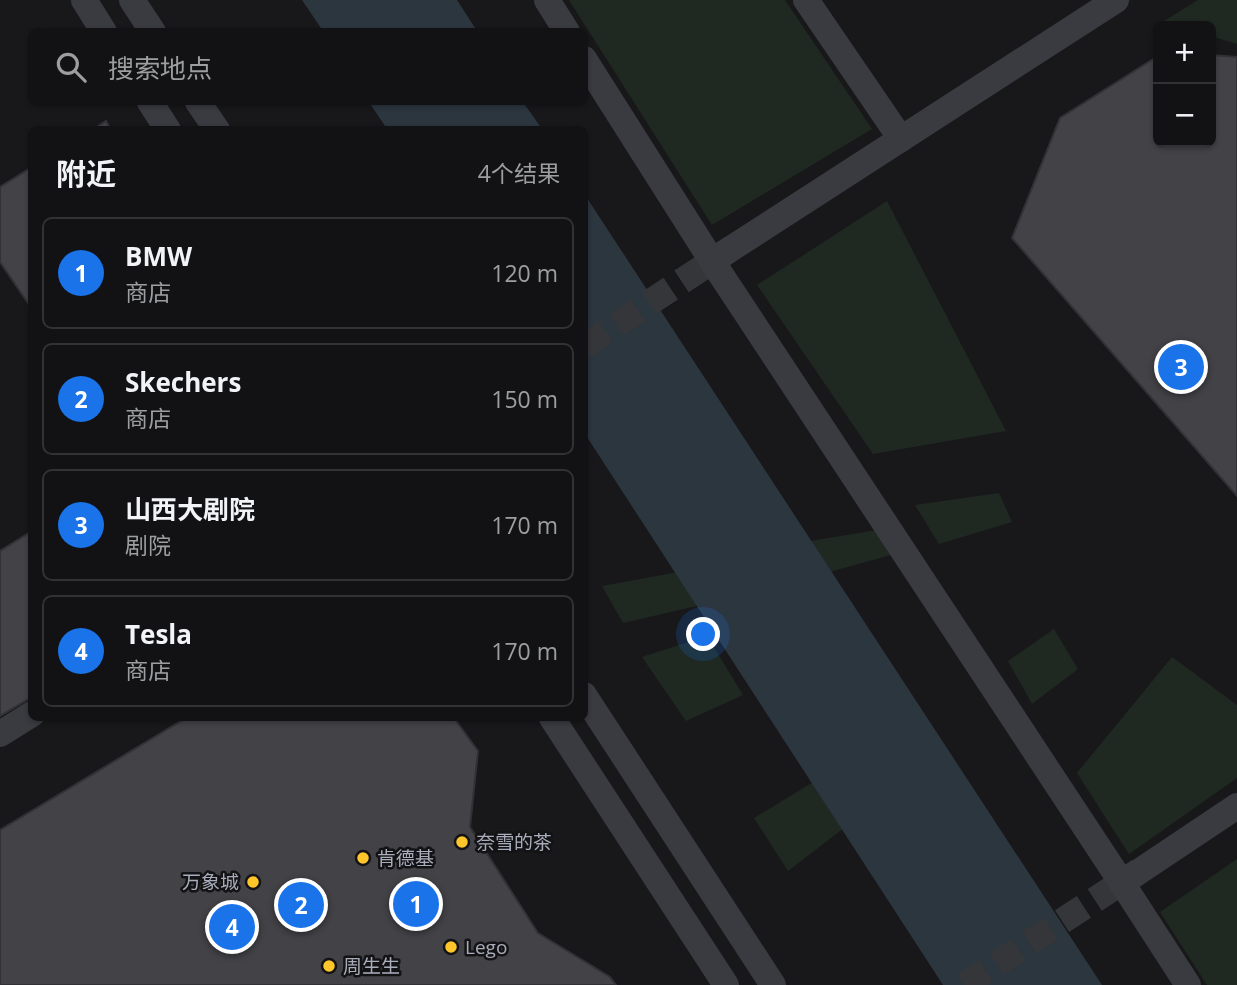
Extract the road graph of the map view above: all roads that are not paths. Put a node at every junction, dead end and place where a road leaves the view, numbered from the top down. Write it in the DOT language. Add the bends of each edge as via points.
graph roads {
  1 [pos="84,0"];
  2 [pos="132,0"];
  3 [pos="547,0"];
  4 [pos="806,0"];
  5 [pos="1116,0"];
  6 [pos="102,28"];
  7 [pos="150,28"];
  8 [pos="564,28"];
  9 [pos="588,65"];
  10 [pos="152,105"];
  11 [pos="200,105"];
  12 [pos="165,126"];
  13 [pos="214,126"];
  14 [pos="901,139"];
  15 [pos="712,261"];
  16 [pos="588,701"];
  17 [pos="28,716"];
  18 [pos="554,721"];
  19 [pos="0,734"];
  20 [pos="1237,806"];
  21 [pos="1122,883"];
  22 [pos="726,985"];
  23 [pos="773,985"];
  24 [pos="1188,985"];
  1 -- 6 [label="street"];
  2 -- 7 [label="street"];
  3 -- 8 [label="street"];
  4 -- 14 [label="street"];
  5 -- 15 [label="street"];
  9 -- 15 [label="street"];
  10 -- 12 [label="street"];
  11 -- 13 [label="street"];
  15 -- 21 [label="street"];
  16 -- 23 [label="street"];
  17 -- 19 [label="street"];
  18 -- 22 [label="street"];
  20 -- 21 [label="street"];
  21 -- 24 [label="street"];
}
